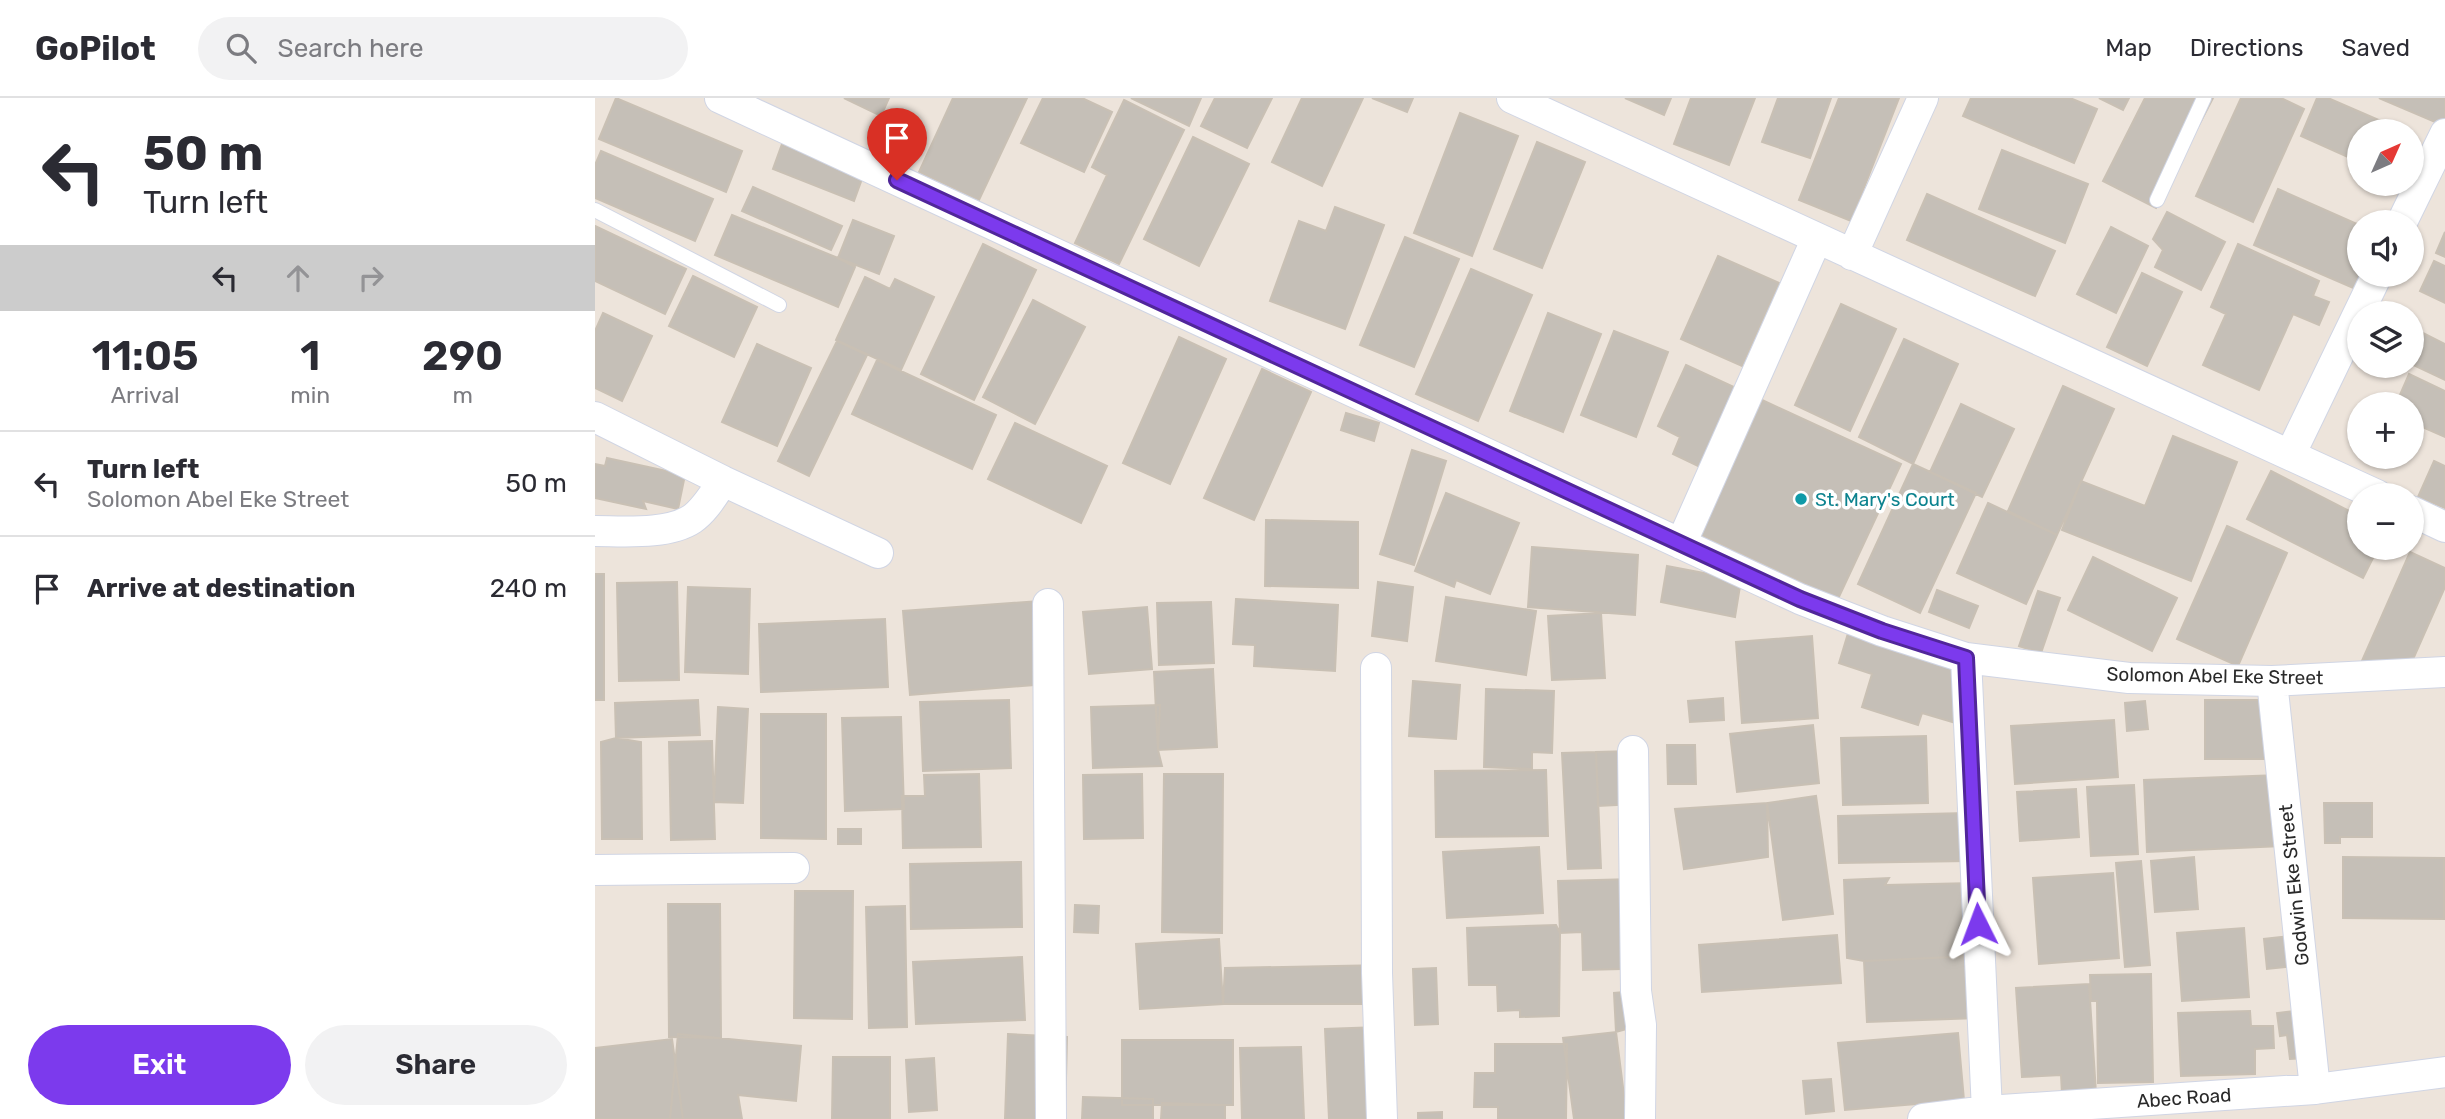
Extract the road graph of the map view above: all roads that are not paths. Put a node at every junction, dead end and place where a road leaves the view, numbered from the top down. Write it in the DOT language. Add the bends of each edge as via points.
graph roads {
  1 [pos="720,98"];
  2 [pos="1512,98"];
  3 [pos="1923,98"];
  4 [pos="2204,98"];
  5 [pos="2445,134"];
  6 [pos="2157,200"];
  7 [pos="595,210"];
  8 [pos="2408,210"];
  9 [pos="1817,238"];
  10 [pos="1852,255"];
  11 [pos="2371,287"];
  12 [pos="779,305"];
  13 [pos="595,417"];
  14 [pos="2290,455"];
  15 [pos="723,481"];
  16 [pos="2351,483"];
  17 [pos="2424,517"];
  18 [pos="2445,527"];
  19 [pos="595,531"];
  20 [pos="1681,544"];
  21 [pos="878,553"];
  22 [pos="1048,604"];
  23 [pos="1966,658"];
  24 [pos="1375,668"];
  25 [pos="2445,672"];
  26 [pos="2272,681"];
  27 [pos="1633,751"];
  28 [pos="795,868"];
  29 [pos="595,870"];
  30 [pos="2445,1072"];
  31 [pos="2315,1089"];
  32 [pos="1987,1111"];
  33 [pos="2105,1111"];
  34 [pos="1051,1119"];
  35 [pos="1382,1119"];
  36 [pos="1640,1119"];
  37 [pos="1923,1119"];
  1 -- 20 [label="street, Solomon Abel Eke Street"];
  2 -- 9 [label="street"];
  3 -- 10 [label="street"];
  4 -- 6 [label="lane"];
  5 -- 8 [label="street"];
  7 -- 12 [label="lane"];
  9 -- 10 [label="street"];
  9 -- 20 [label="street"];
  10 -- 14 [label="street"];
  11 -- 14 [label="street"];
  13 -- 15 [label="street"];
  14 -- 16 [label="street"];
  15 -- 19 [label="street" via="703,508 684,522 654,530"];
  15 -- 21 [label="street"];
  17 -- 18 [label="street"];
  20 -- 23 [label="street, Solomon Abel Eke Street" via="1800,599"];
  22 -- 34 [label="street"];
  23 -- 26 [label="street, Solomon Abel Eke Street" via="2129,678"];
  23 -- 32 [label="street"];
  24 -- 35 [label="street"];
  25 -- 26 [label="street, Solomon Abel Eke Street"];
  26 -- 31 [label="street, Godwin Eke Street"];
  27 -- 36 [label="street"];
  28 -- 29 [label="street"];
  30 -- 31 [label="street, Abec Road"];
  31 -- 33 [label="street, Abec Road"];
  32 -- 33 [label="street, Abec Road"];
  32 -- 37 [label="street, Abec Road"];
}
